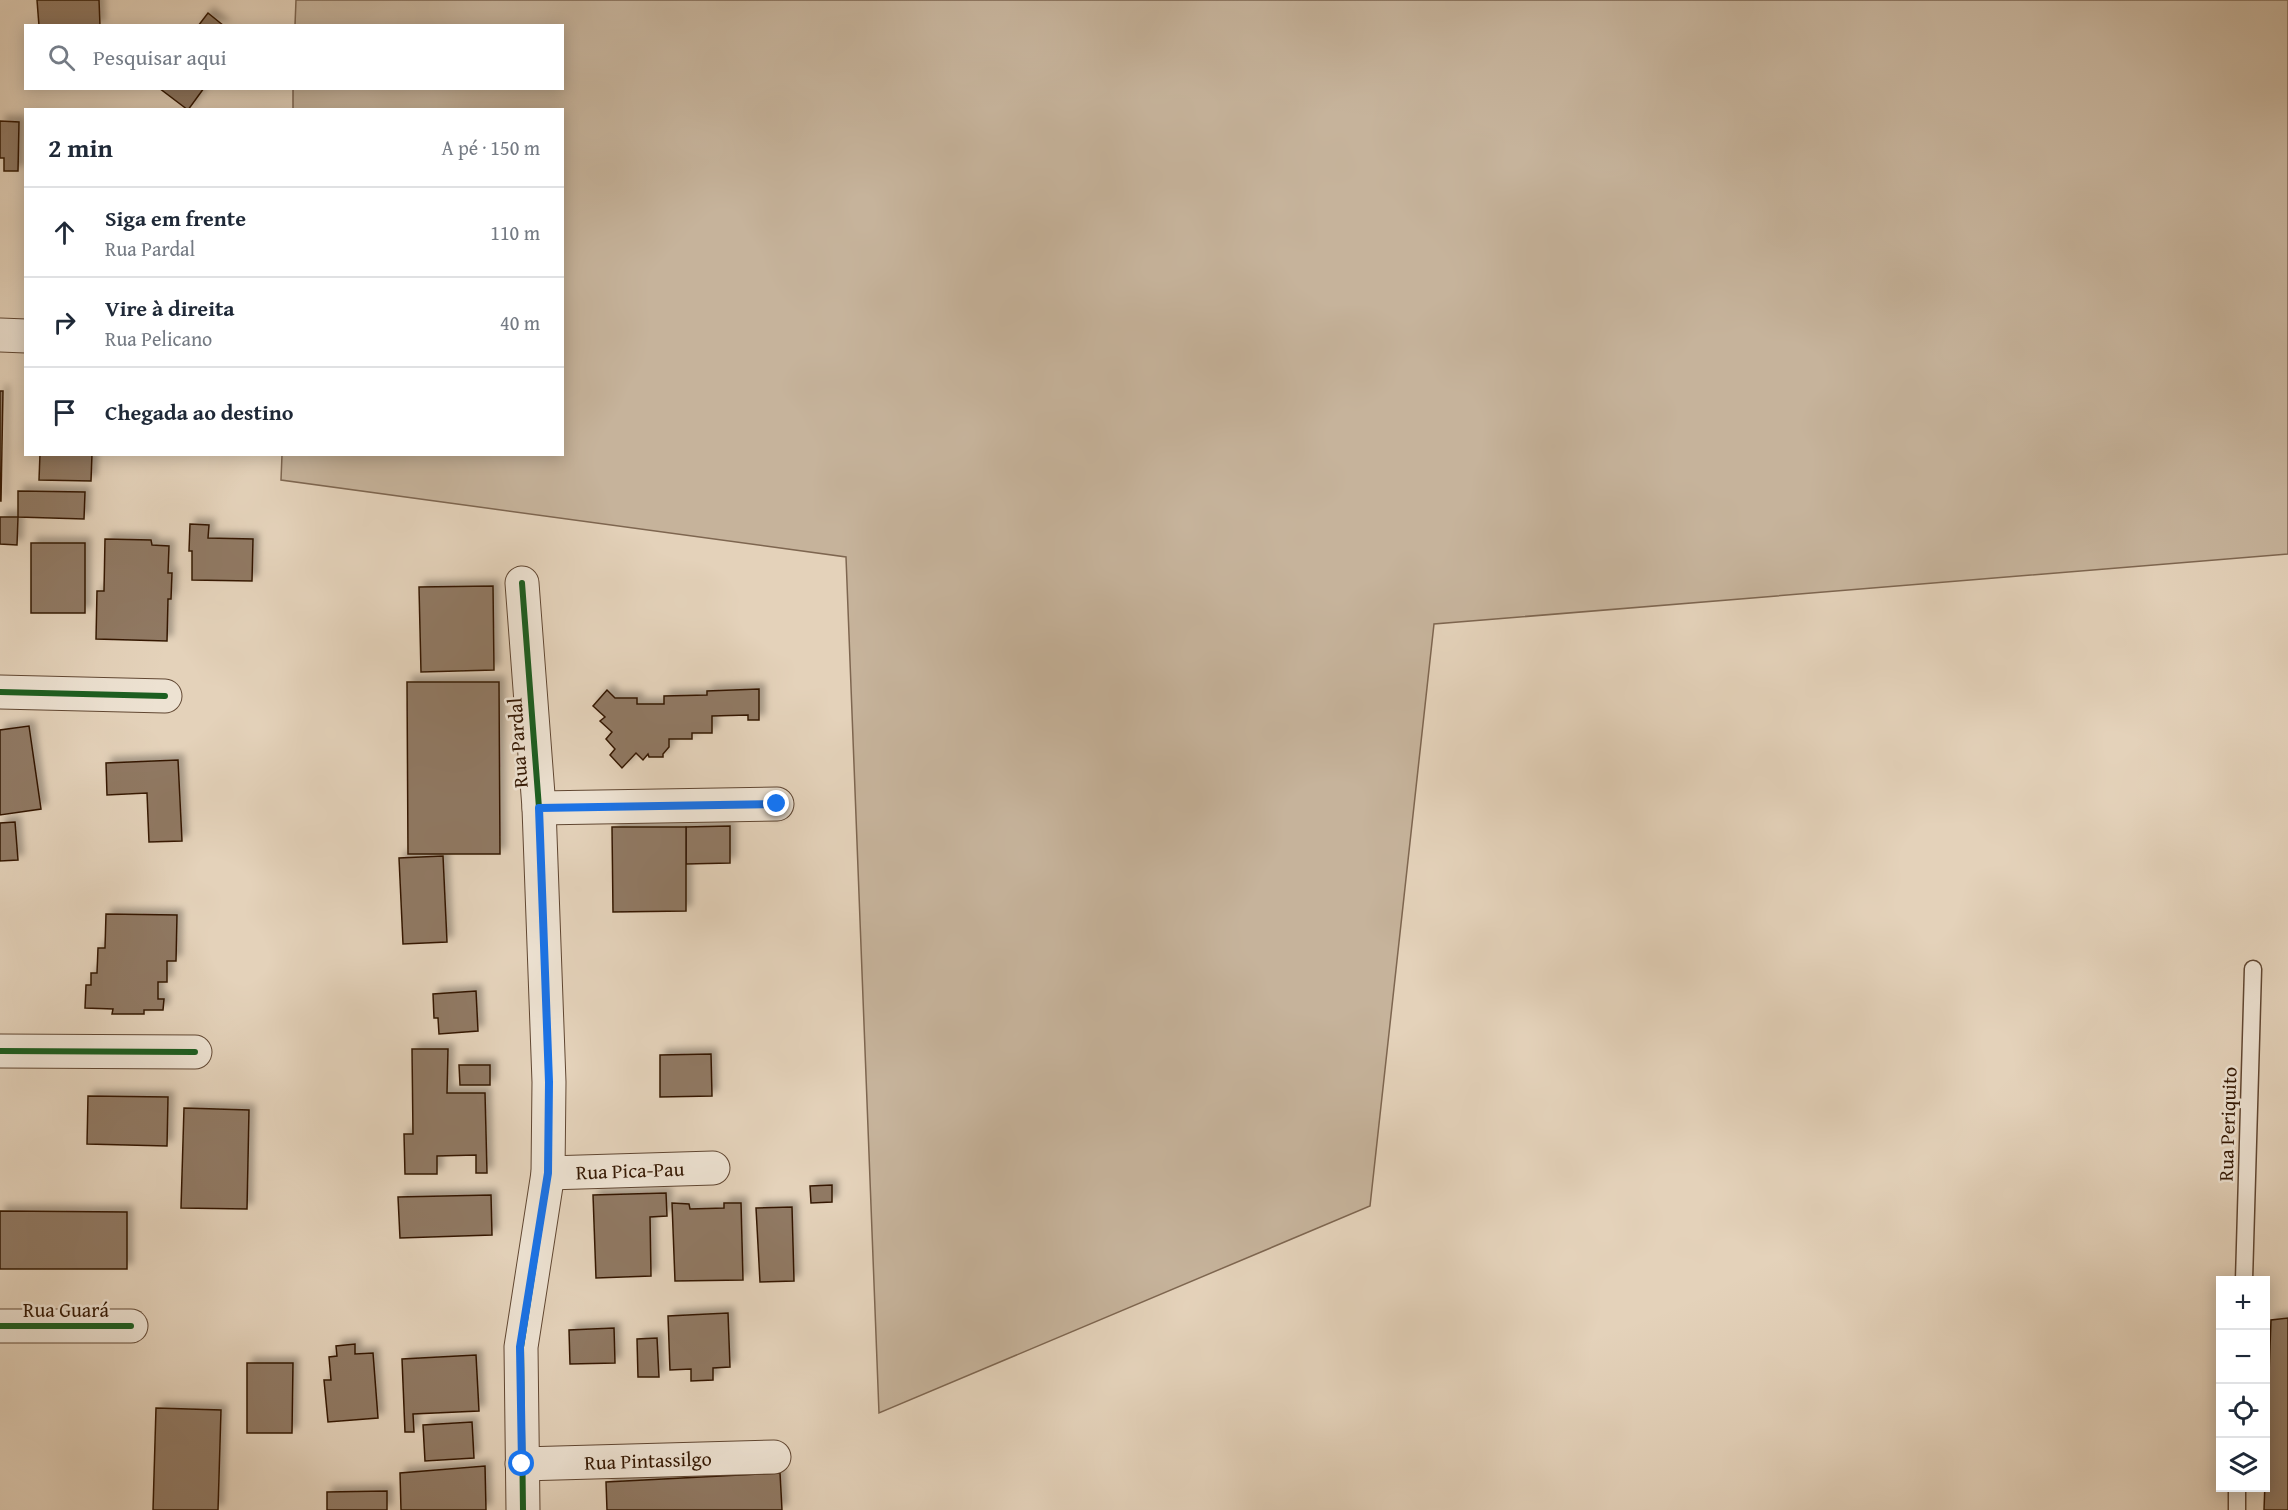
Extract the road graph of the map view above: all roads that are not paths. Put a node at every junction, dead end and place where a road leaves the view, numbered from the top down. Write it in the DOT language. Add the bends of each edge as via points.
graph roads {
  1 [pos="0,335"];
  2 [pos="24,336"];
  3 [pos="522,583"];
  4 [pos="0,693"];
  5 [pos="165,696"];
  6 [pos="777,804"];
  7 [pos="539,808"];
  8 [pos="2253,969"];
  9 [pos="0,1050"];
  10 [pos="195,1052"];
  11 [pos="713,1168"];
  12 [pos="548,1173"];
  13 [pos="2244,1276"];
  14 [pos="0,1326"];
  15 [pos="131,1326"];
  16 [pos="774,1457"];
  17 [pos="522,1464"];
  18 [pos="2237,1492"];
  19 [pos="523,1510"];
  20 [pos="2237,1510"];
  1 -- 2 [label="street"];
  3 -- 7 [label="street, Rua Pardal"];
  4 -- 5 [label="street"];
  6 -- 7 [label="street"];
  7 -- 12 [label="street, Rua Pardal" via="549,1082"];
  8 -- 13 [label="lane, Rua Periquito"];
  9 -- 10 [label="street"];
  11 -- 12 [label="street, Rua Pica-Pau"];
  12 -- 17 [label="street, Rua Pardal" via="520,1347"];
  14 -- 15 [label="street, Rua Guará"];
  16 -- 17 [label="street, Rua Pintassilgo"];
  17 -- 19 [label="street, Rua Pardal"];
  18 -- 20 [label="lane"];
}
